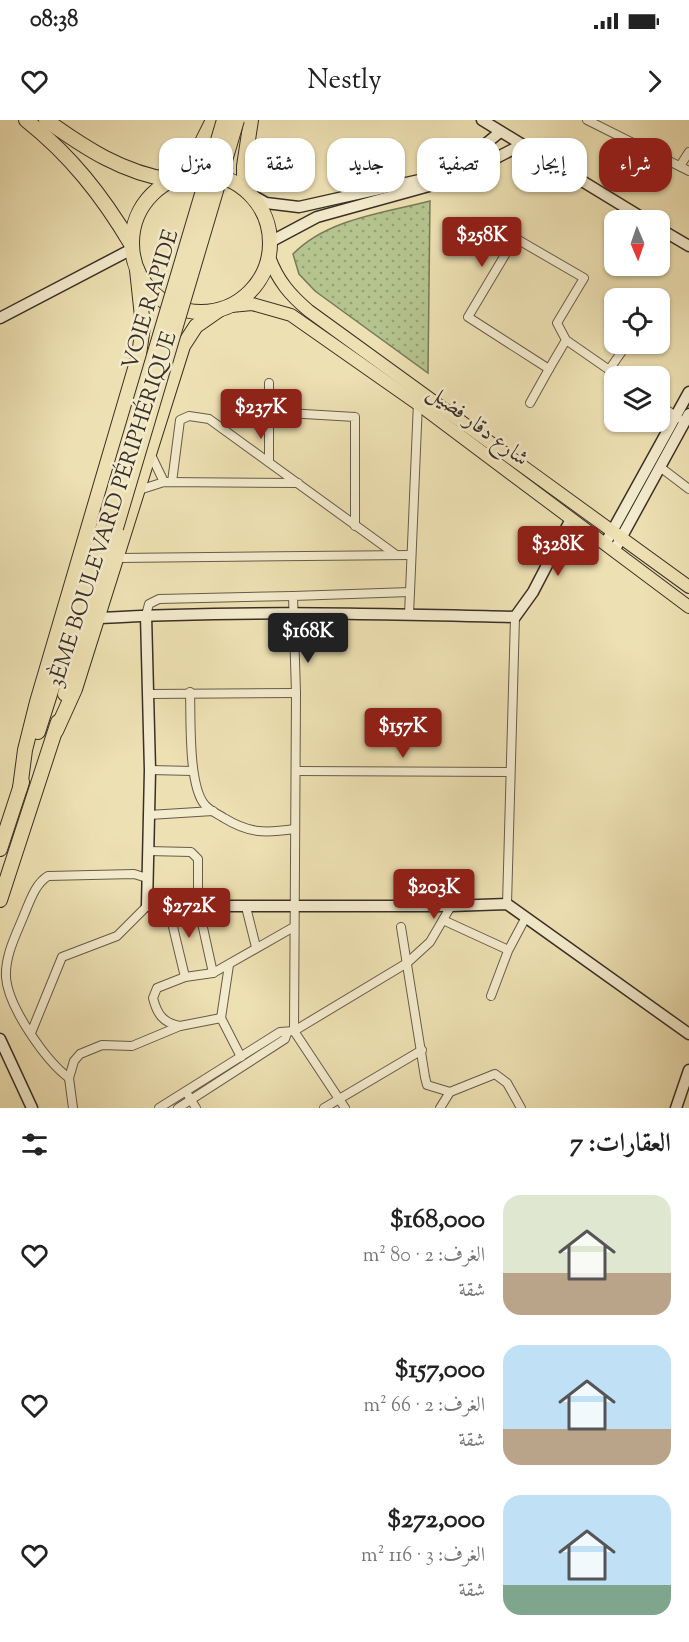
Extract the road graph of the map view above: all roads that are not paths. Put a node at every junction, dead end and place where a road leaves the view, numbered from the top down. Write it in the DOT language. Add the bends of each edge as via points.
graph roads {
  1 [pos="26,120"];
  2 [pos="46,120"];
  3 [pos="213,120"];
  4 [pos="224,120"];
  5 [pos="237,120"];
  6 [pos="251,120"];
  7 [pos="482,120"];
  8 [pos="587,120"];
  9 [pos="500,132"];
  10 [pos="204,138"];
  11 [pos="248,138"];
  12 [pos="512,139"];
  13 [pos="512,150"];
  14 [pos="689,152"];
  15 [pos="680,166"];
  16 [pos="689,171"];
  17 [pos="159,176"];
  18 [pos="587,185"];
  19 [pos="405,186"];
  20 [pos="159,189"];
  21 [pos="405,189"];
  22 [pos="249,192"];
  23 [pos="250,192"];
  24 [pos="388,192"];
  25 [pos="629,210"];
  26 [pos="670,235"];
  27 [pos="270,242"];
  28 [pos="689,246"];
  29 [pos="132,247"];
  30 [pos="269,257"];
  31 [pos="137,270"];
  32 [pos="225,308"];
  33 [pos="0,318"];
  34 [pos="566,340"];
  35 [pos="604,367"];
  36 [pos="549,369"];
  37 [pos="268,383"];
  38 [pos="418,390"];
  39 [pos="689,392"];
  40 [pos="530,403"];
  41 [pos="418,404"];
  42 [pos="270,412"];
  43 [pos="683,417"];
  44 [pos="151,455"];
  45 [pos="269,462"];
  46 [pos="660,467"];
  47 [pos="168,482"];
  48 [pos="298,483"];
  49 [pos="689,489"];
  50 [pos="137,491"];
  51 [pos="571,519"];
  52 [pos="110,526"];
  53 [pos="355,526"];
  54 [pos="617,534"];
  55 [pos="609,547"];
  56 [pos="395,554"];
  57 [pos="411,555"];
  58 [pos="118,558"];
  59 [pos="689,586"];
  60 [pos="410,592"];
  61 [pos="293,596"];
  62 [pos="689,607"];
  63 [pos="409,614"];
  64 [pos="146,615"];
  65 [pos="294,615"];
  66 [pos="515,617"];
  67 [pos="99,618"];
  68 [pos="190,692"];
  69 [pos="296,693"];
  70 [pos="148,694"];
  71 [pos="56,731"];
  72 [pos="150,770"];
  73 [pos="193,771"];
  74 [pos="296,771"];
  75 [pos="510,772"];
  76 [pos="20,788"];
  77 [pos="213,812"];
  78 [pos="149,815"];
  79 [pos="295,829"];
  80 [pos="0,849"];
  81 [pos="148,851"];
  82 [pos="147,878"];
  83 [pos="0,900"];
  84 [pos="198,904"];
  85 [pos="507,904"];
  86 [pos="147,906"];
  87 [pos="168,906"];
  88 [pos="293,906"];
  89 [pos="451,906"];
  90 [pos="246,907"];
  91 [pos="526,917"];
  92 [pos="443,920"];
  93 [pos="401,927"];
  94 [pos="292,928"];
  95 [pos="256,947"];
  96 [pos="504,948"];
  97 [pos="407,963"];
  98 [pos="229,965"];
  99 [pos="213,972"];
  100 [pos="185,977"];
  101 [pos="491,996"];
  102 [pos="221,1018"];
  103 [pos="180,1026"];
  104 [pos="291,1032"];
  105 [pos="31,1033"];
  106 [pos="689,1034"];
  107 [pos="0,1039"];
  108 [pos="422,1050"];
  109 [pos="240,1057"];
  110 [pos="689,1070"];
  111 [pos="69,1078"];
  112 [pos="186,1092"];
  113 [pos="450,1092"];
  114 [pos="339,1099"];
  115 [pos="191,1100"];
  116 [pos="32,1108"];
  117 [pos="73,1108"];
  118 [pos="159,1108"];
  119 [pos="178,1108"];
  120 [pos="196,1108"];
  121 [pos="324,1108"];
  122 [pos="345,1108"];
  123 [pos="440,1108"];
  124 [pos="521,1108"];
  125 [pos="676,1108"];
  1 -- 29 [label="highway" via="61,149 92,183"];
  2 -- 17 [label="highway" via="100,156 131,171"];
  3 -- 10 [label="highway"];
  4 -- 52 [label="highway, VOIE RAPIDE, bridge"];
  5 -- 52 [label="highway, VOIE RAPIDE, bridge"];
  6 -- 11 [label="highway"];
  7 -- 9 [label="street"];
  8 -- 15 [label="street"];
  9 -- 12 [label="street"];
  9 -- 19 [label="street" via="450,170"];
  13 -- 21 [label="street" via="458,178"];
  14 -- 15 [label="street"];
  15 -- 16 [label="street"];
  18 -- 25 [label="street"];
  20 -- 29 [label="highway" via="138,213"];
  22 -- 27 [label="highway" via="263,211"];
  23 -- 24 [label="street" via="266,202 299,207"];
  24 -- 27 [label="street" via="310,220"];
  26 -- 28 [label="street"];
  27 -- 30 [label="highway"];
  29 -- 31 [label="highway"];
  29 -- 33 [label="street"];
  30 -- 32 [label="highway" via="257,284"];
  30 -- 38 [label="main road, شارع دقار فضيل" via="289,294"];
  31 -- 32 [label="highway" via="147,287 180,309 199,312"];
  31 -- 76 [label="highway, 3ÈME BOULEVARD PÉRIPHÉRIQUE" via="142,306 139,355 37,702"];
  32 -- 41 [label="main road, شارع دقار فضيل" via="252,304 291,315"];
  32 -- 44 [label="highway, 3ÈME BOULEVARD PÉRIPHÉRIQUE" via="196,326 183,346"];
  34 -- 35 [label="street"];
  34 -- 36 [label="street"];
  34 -- 36 [label="street" via="557,322 584,278 514,238 468,317"];
  36 -- 40 [label="street"];
  37 -- 42 [label="street"];
  38 -- 41 [label="street"];
  38 -- 54 [label="main road, شارع دقار فضيل"];
  39 -- 43 [label="street"];
  41 -- 51 [label="main road, شارع دقار فضيل"];
  41 -- 57 [label="street"];
  42 -- 45 [label="street"];
  42 -- 53 [label="street" via="355,417"];
  43 -- 46 [label="street"];
  43 -- 54 [label="street"];
  44 -- 47 [label="street"];
  44 -- 50 [label="highway, 3ÈME BOULEVARD PÉRIPHÉRIQUE"];
  45 -- 47 [label="street" via="209,419 183,417"];
  45 -- 48 [label="street"];
  46 -- 49 [label="street"];
  46 -- 54 [label="street"];
  47 -- 48 [label="street"];
  47 -- 50 [label="street"];
  48 -- 53 [label="street"];
  50 -- 58 [label="highway, 3ÈME BOULEVARD PÉRIPHÉRIQUE"];
  51 -- 55 [label="main road, شارع دقار فضيل"];
  51 -- 66 [label="street" via="533,592"];
  52 -- 71 [label="highway, 3ÈME BOULEVARD PÉRIPHÉRIQUE"];
  52 -- 76 [label="highway, 3ÈME BOULEVARD PÉRIPHÉRIQUE"];
  53 -- 56 [label="street"];
  54 -- 55 [label="street"];
  54 -- 59 [label="main road, شارع دقار فضيل"];
  55 -- 62 [label="main road, شارع دقار فضيل"];
  56 -- 57 [label="street"];
  56 -- 58 [label="street"];
  57 -- 60 [label="street"];
  58 -- 67 [label="highway, 3ÈME BOULEVARD PÉRIPHÉRIQUE"];
  60 -- 61 [label="street"];
  60 -- 63 [label="street"];
  61 -- 64 [label="street" via="159,599 149,604"];
  61 -- 65 [label="street"];
  63 -- 65 [label="street"];
  63 -- 66 [label="street"];
  64 -- 65 [label="street"];
  64 -- 67 [label="street"];
  64 -- 70 [label="street"];
  65 -- 69 [label="street"];
  66 -- 75 [label="street"];
  67 -- 71 [label="highway, 3ÈME BOULEVARD PÉRIPHÉRIQUE"];
  68 -- 69 [label="street"];
  68 -- 70 [label="street"];
  68 -- 73 [label="street"];
  69 -- 74 [label="street"];
  70 -- 72 [label="street"];
  71 -- 83 [label="highway, 3ÈME BOULEVARD PÉRIPHÉRIQUE"];
  72 -- 73 [label="street"];
  72 -- 78 [label="street"];
  73 -- 77 [label="street" via="204,804"];
  74 -- 75 [label="street"];
  74 -- 79 [label="street"];
  75 -- 85 [label="street"];
  76 -- 80 [label="highway, 3ÈME BOULEVARD PÉRIPHÉRIQUE"];
  77 -- 78 [label="street"];
  77 -- 79 [label="street" via="237,826 264,833"];
  78 -- 81 [label="street"];
  79 -- 88 [label="street"];
  81 -- 82 [label="street"];
  81 -- 84 [label="street" via="196,854"];
  82 -- 86 [label="street"];
  82 -- 105 [label="street" via="123,874 48,876 42,880 13,942 6,968 8,989"];
  84 -- 87 [label="street"];
  84 -- 90 [label="street"];
  84 -- 99 [label="street"];
  85 -- 89 [label="street"];
  85 -- 91 [label="street"];
  86 -- 87 [label="street"];
  86 -- 105 [label="street" via="117,936 62,957"];
  87 -- 100 [label="street"];
  88 -- 89 [label="street"];
  88 -- 90 [label="street"];
  88 -- 94 [label="street"];
  89 -- 92 [label="street"];
  90 -- 95 [label="street"];
  91 -- 101 [label="street"];
  91 -- 106 [label="street"];
  92 -- 96 [label="street"];
  92 -- 97 [label="street" via="430,942"];
  93 -- 97 [label="street"];
  94 -- 95 [label="street"];
  94 -- 104 [label="street"];
  95 -- 98 [label="street"];
  97 -- 104 [label="street"];
  97 -- 108 [label="street"];
  98 -- 99 [label="street"];
  98 -- 102 [label="street"];
  99 -- 100 [label="street"];
  100 -- 103 [label="street" via="153,992 160,1016 167,1024"];
  102 -- 103 [label="street"];
  102 -- 109 [label="street"];
  103 -- 111 [label="street" via="132,1046 95,1046 74,1061"];
  104 -- 109 [label="street" via="280,1032"];
  104 -- 114 [label="street"];
  104 -- 115 [label="street"];
  105 -- 111 [label="street" via="44,1055"];
  107 -- 116 [label="street"];
  108 -- 113 [label="street" via="427,1085"];
  108 -- 114 [label="street"];
  109 -- 112 [label="street"];
  110 -- 125 [label="street"];
  111 -- 117 [label="street"];
  112 -- 115 [label="street"];
  112 -- 118 [label="street"];
  113 -- 123 [label="street"];
  113 -- 124 [label="street" via="495,1074 507,1083"];
  114 -- 121 [label="street"];
  114 -- 122 [label="street"];
  115 -- 119 [label="street"];
  115 -- 120 [label="street"];
}
